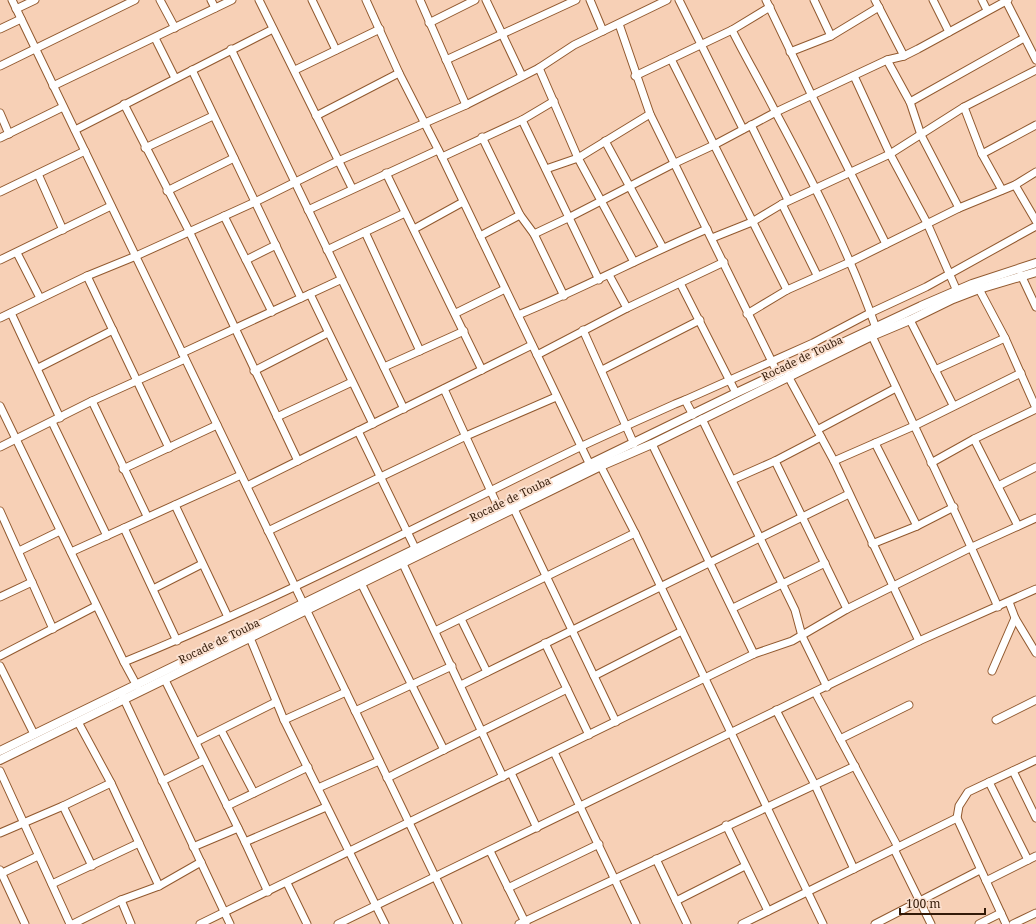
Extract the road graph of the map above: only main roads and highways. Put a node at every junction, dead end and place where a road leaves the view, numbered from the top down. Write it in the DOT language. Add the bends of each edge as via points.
graph roads {
  1 [pos="1036,263"];
  2 [pos="1036,272"];
  3 [pos="596,464"];
  4 [pos="305,607"];
  5 [pos="248,635"];
  6 [pos="122,697"];
  7 [pos="0,751"];
  8 [pos="0,760"];
  1 -- 3 [label="main road, Rocade de Touba" via="957,291 876,328 736,393"];
  2 -- 3 [label="main road, Rocade de Touba" via="979,289 872,336 652,444"];
  3 -- 4 [label="main road, Rocade de Touba" via="499,509"];
  3 -- 4 [label="main road, Rocade de Touba" via="514,509 403,564"];
  4 -- 5 [label="main road, Rocade de Touba"];
  5 -- 6 [label="main road, Rocade de Touba" via="166,680"];
  5 -- 6 [label="main road, Rocade de Touba" via="137,686"];
  6 -- 7 [label="main road, Rocade de Touba"];
  6 -- 8 [label="main road, Rocade de Touba" via="78,722"];
}
